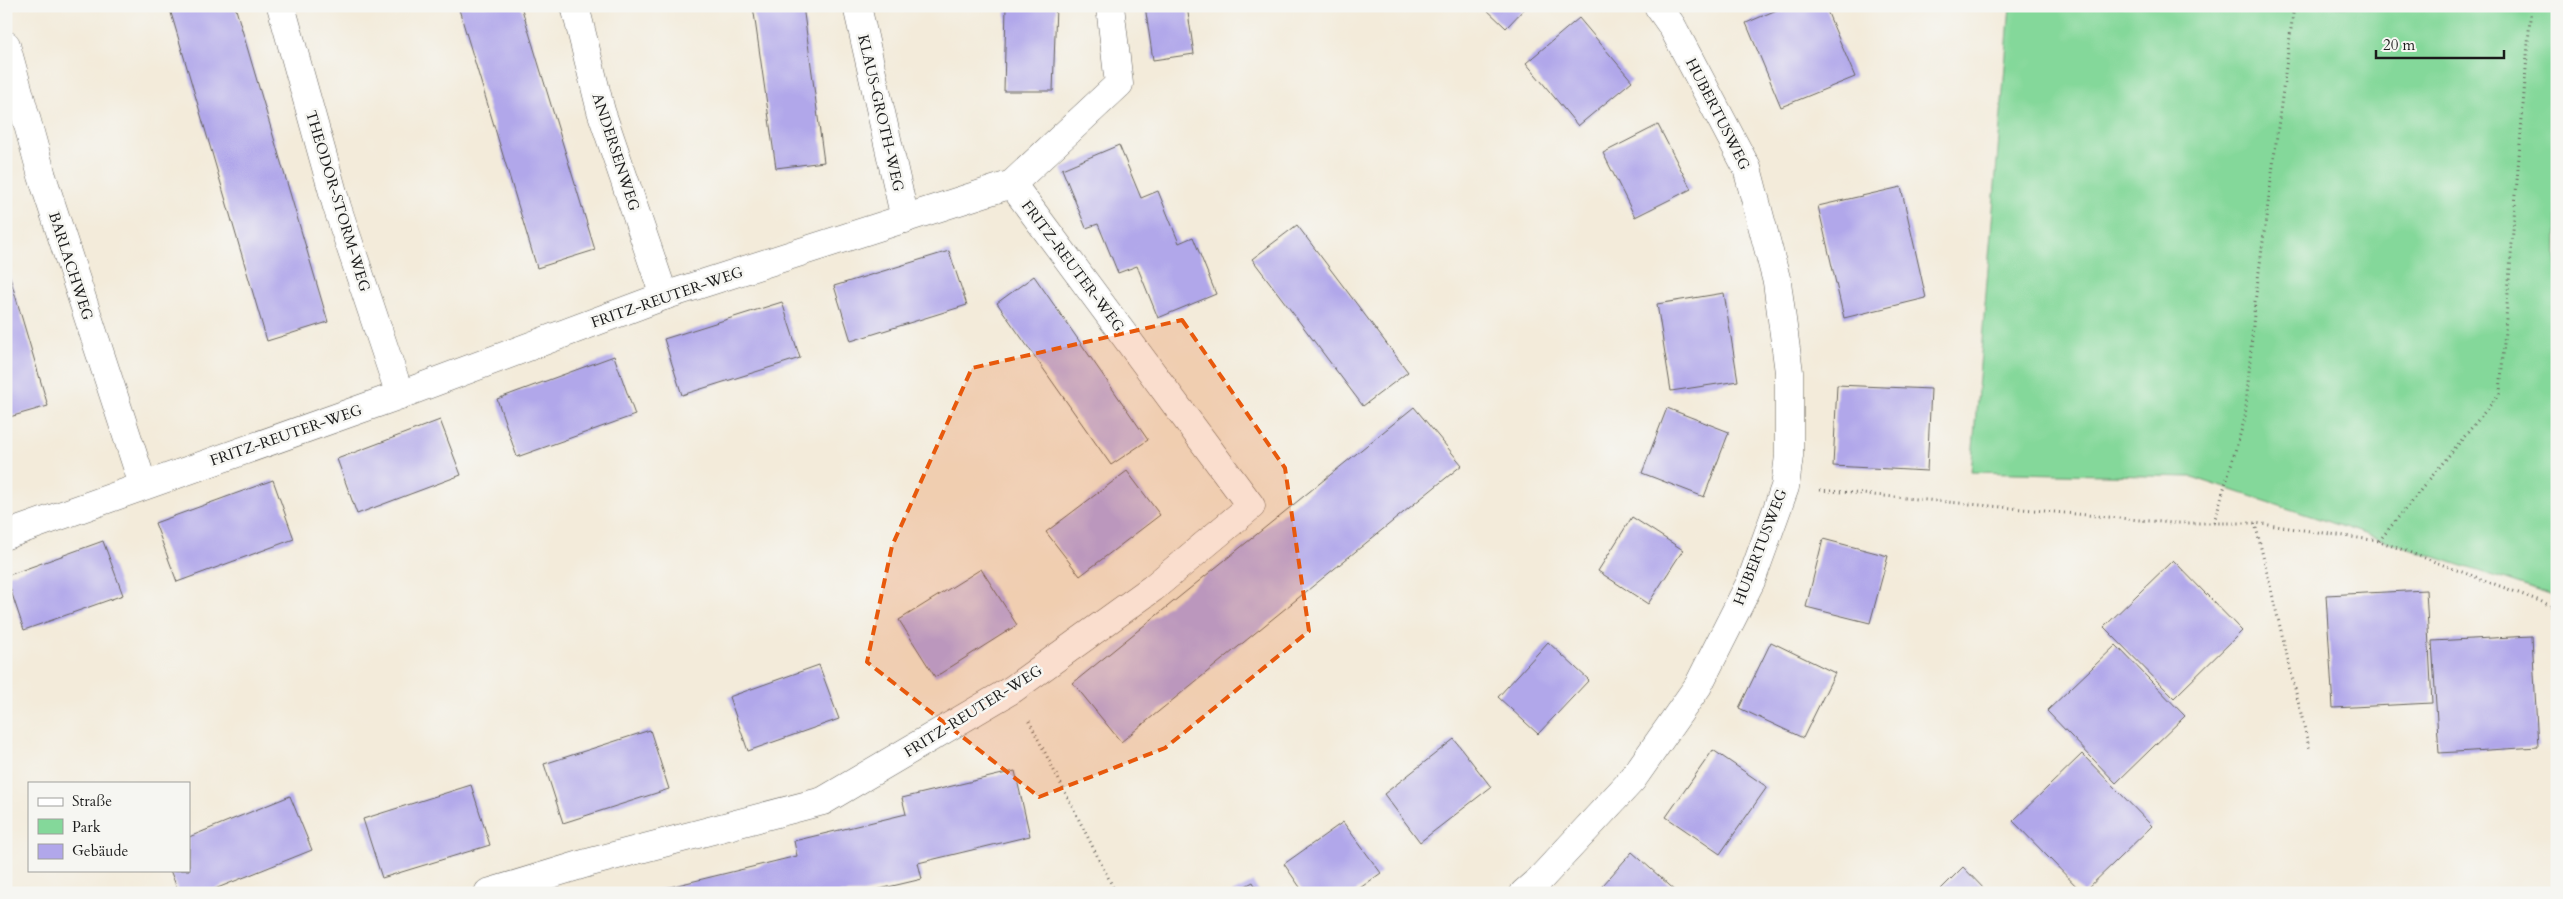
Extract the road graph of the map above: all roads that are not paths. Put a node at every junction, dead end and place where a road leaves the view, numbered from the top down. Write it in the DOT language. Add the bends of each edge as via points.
graph roads {
  1 [pos="281,6"];
  2 [pos="575,6"];
  3 [pos="856,6"];
  4 [pos="1110,6"];
  5 [pos="1658,6"];
  6 [pos="6,44"];
  7 [pos="1012,184"];
  8 [pos="905,219"];
  9 [pos="664,296"];
  10 [pos="400,395"];
  11 [pos="143,485"];
  12 [pos="6,535"];
  13 [pos="488,893"];
  14 [pos="1524,893"];
  1 -- 10 [label="street, THEODOR-STORM-WEG" via="337,207"];
  2 -- 9 [label="street, ANDERSENWEG" via="601,112"];
  3 -- 8 [label="street, KLAUS-GROTH-WEG"];
  4 -- 7 [label="street" via="1119,84"];
  5 -- 14 [label="street, HUBERTUSWEG" via="1672,26 1747,168 1777,282 1789,372 1789,456 1785,487 1751,581 1698,686 1632,780"];
  6 -- 11 [label="street, BARLACHWEG" via="42,176"];
  7 -- 8 [label="street, FRITZ-REUTER-WEG"];
  7 -- 13 [label="street, FRITZ-REUTER-WEG" via="1251,506 1152,588 1013,689 824,801 587,863"];
  8 -- 9 [label="street, FRITZ-REUTER-WEG"];
  9 -- 10 [label="street, FRITZ-REUTER-WEG"];
  10 -- 11 [label="street, FRITZ-REUTER-WEG"];
  11 -- 12 [label="street, FRITZ-REUTER-WEG"];
}
